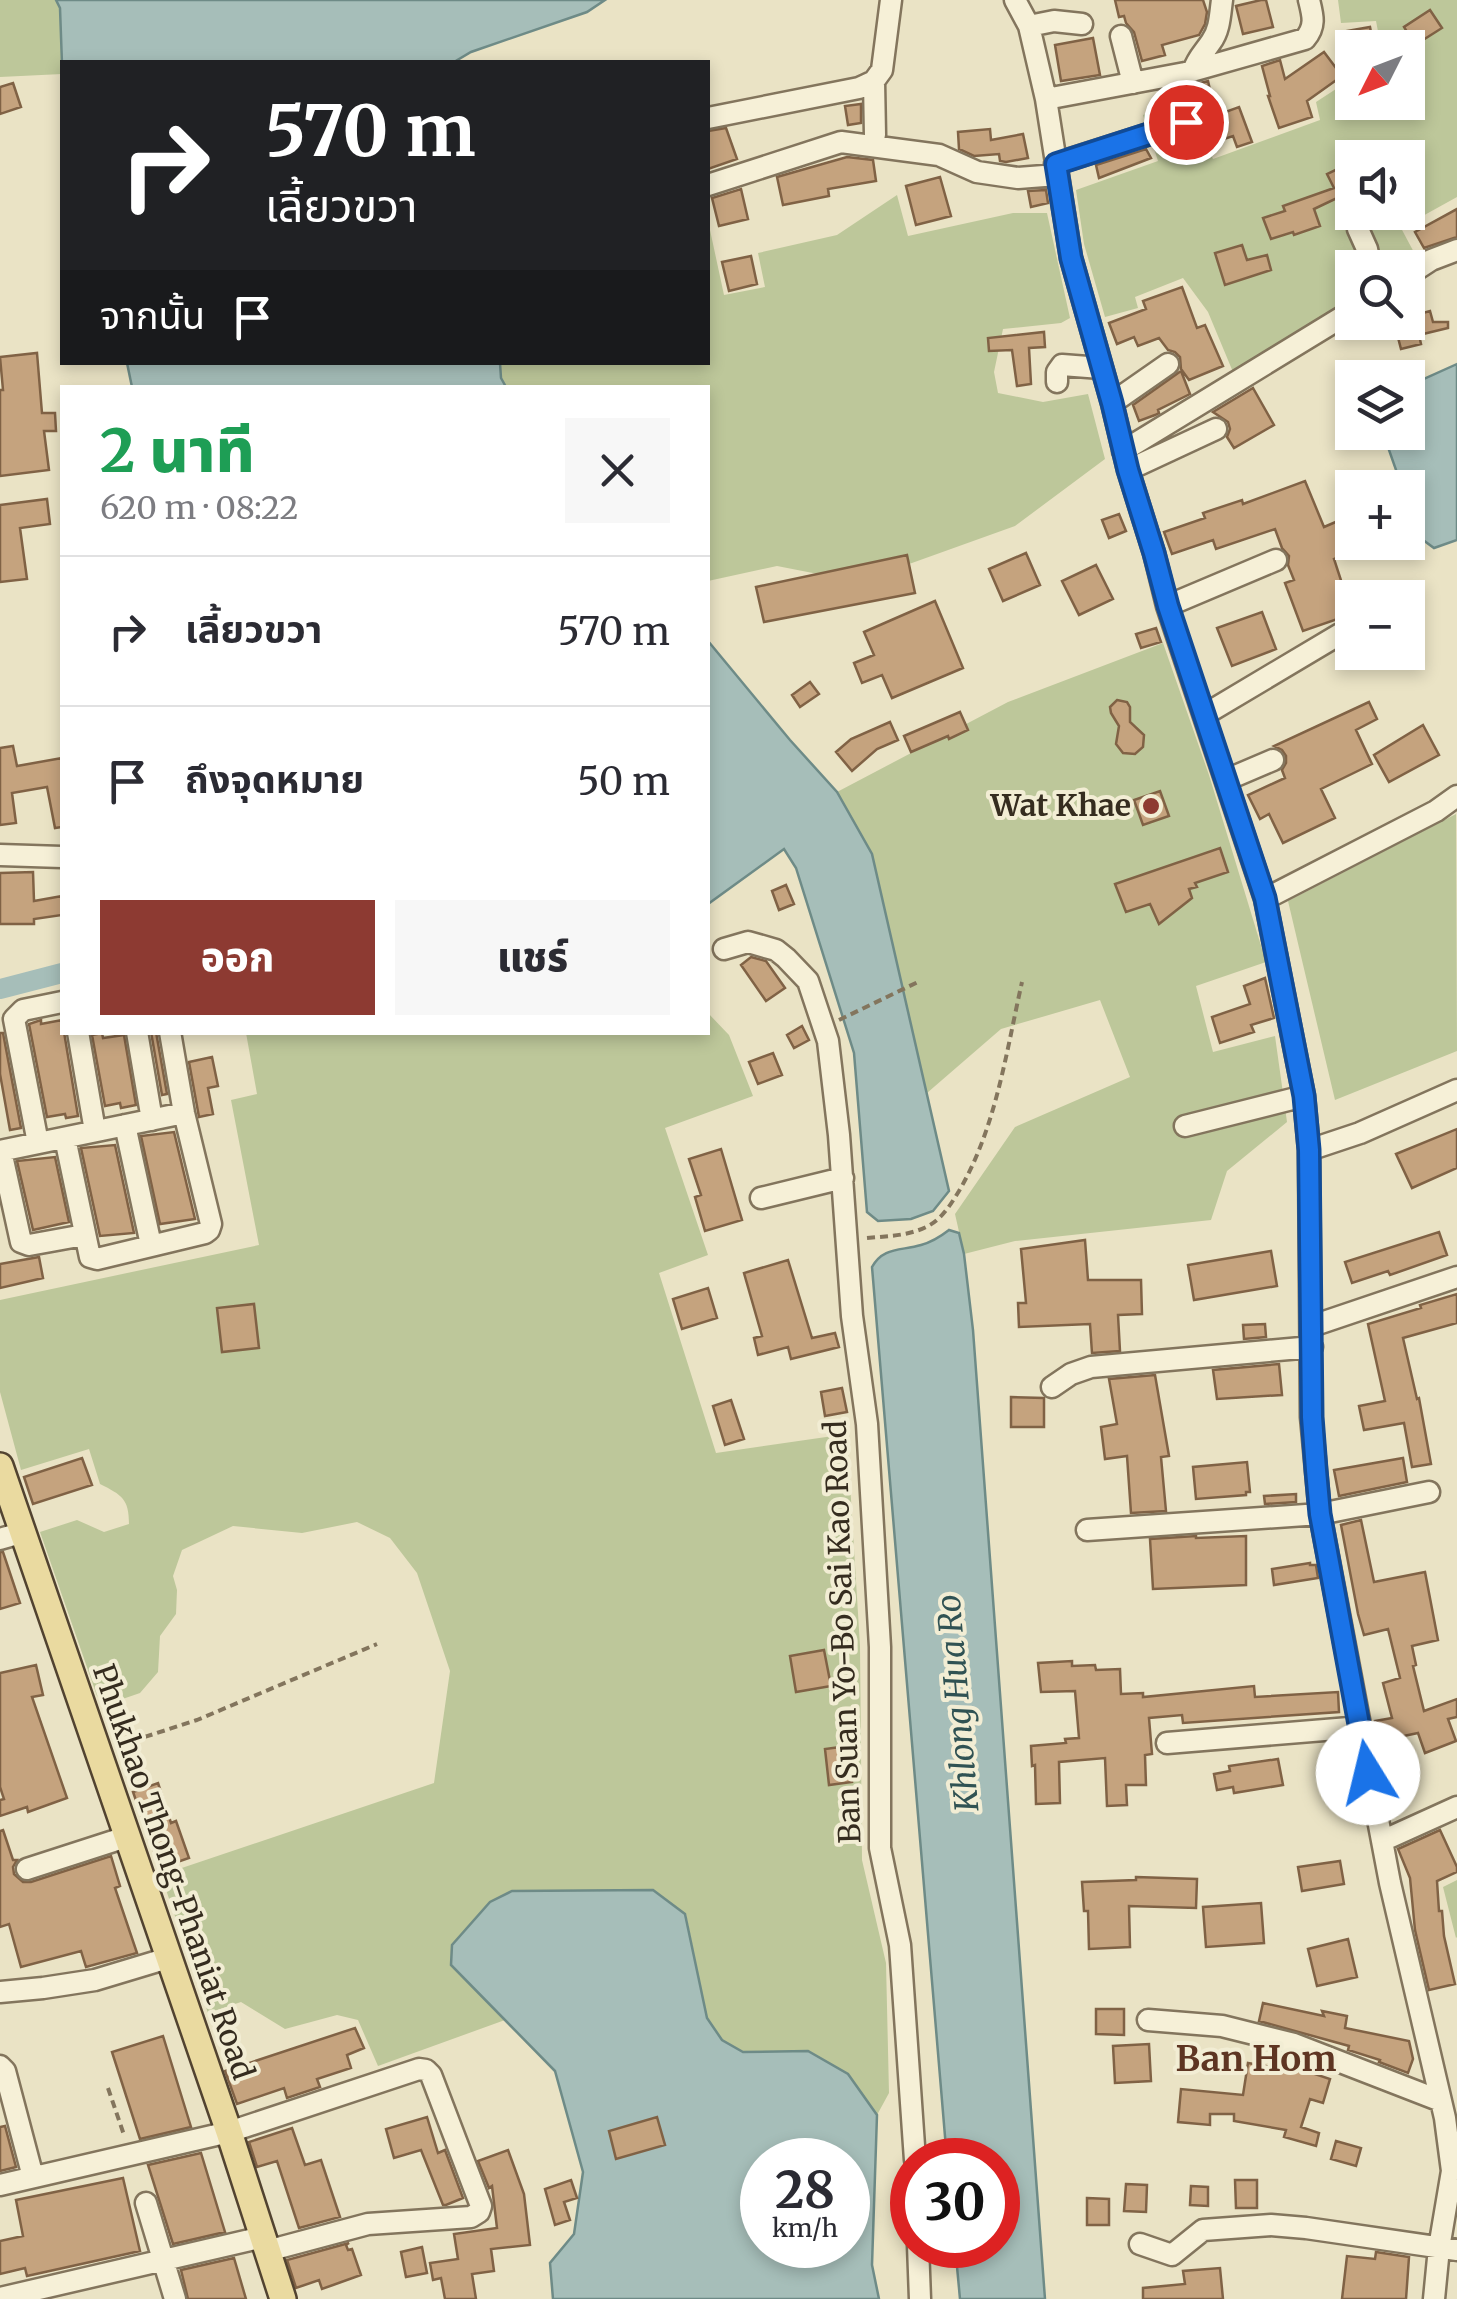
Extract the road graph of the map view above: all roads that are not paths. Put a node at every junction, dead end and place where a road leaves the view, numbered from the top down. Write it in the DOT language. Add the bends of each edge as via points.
graph roads {
  1 [pos="891,0"];
  2 [pos="1015,0"];
  3 [pos="1222,0"];
  4 [pos="1310,0"];
  5 [pos="1082,24"];
  6 [pos="1029,26"];
  7 [pos="1121,36"];
  8 [pos="1193,71"];
  9 [pos="874,81"];
  10 [pos="1133,83"];
  11 [pos="1046,99"];
  12 [pos="710,118"];
  13 [pos="1186,122"];
  14 [pos="874,135"];
  15 [pos="1056,169"];
  16 [pos="710,184"];
  17 [pos="1457,250"];
  18 [pos="1425,264"];
  19 [pos="1335,322"];
  20 [pos="1168,364"];
  21 [pos="1101,368"];
  22 [pos="1057,382"];
  23 [pos="1112,403"];
  24 [pos="1216,429"];
  25 [pos="1125,460"];
  26 [pos="1276,560"];
  27 [pos="1168,606"];
  28 [pos="1335,637"];
  29 [pos="1204,714"];
  30 [pos="1273,760"];
  31 [pos="1226,780"];
  32 [pos="1457,796"];
  33 [pos="0,855"];
  34 [pos="60,857"];
  35 [pos="1265,898"];
  36 [pos="724,949"];
  37 [pos="60,1002"];
  38 [pos="79,1035"];
  39 [pos="137,1035"];
  40 [pos="171,1035"];
  41 [pos="1457,1090"];
  42 [pos="1304,1096"];
  43 [pos="184,1114"];
  44 [pos="152,1120"];
  45 [pos="125,1125"];
  46 [pos="1185,1126"];
  47 [pos="95,1131"];
  48 [pos="65,1138"];
  49 [pos="38,1143"];
  50 [pos="1309,1150"];
  51 [pos="0,1151"];
  52 [pos="843,1178"];
  53 [pos="760,1198"];
  54 [pos="84,1234"];
  55 [pos="151,1245"];
  56 [pos="1457,1278"];
  57 [pos="1312,1336"];
  58 [pos="1052,1387"];
  59 [pos="0,1466"];
  60 [pos="1429,1492"];
  61 [pos="1320,1514"];
  62 [pos="1087,1530"];
  63 [pos="11,1536"];
  64 [pos="1362,1727"];
  65 [pos="1168,1743"];
  66 [pos="1457,1806"];
  67 [pos="126,1837"];
  68 [pos="1382,1841"];
  69 [pos="27,1869"];
  70 [pos="168,1958"];
  71 [pos="0,1992"];
  72 [pos="1148,2020"];
  73 [pos="0,2066"];
  74 [pos="1441,2101"];
  75 [pos="228,2132"];
  76 [pos="913,2138"];
  77 [pos="1455,2168"];
  78 [pos="33,2177"];
  79 [pos="0,2185"];
  80 [pos="146,2203"];
  81 [pos="265,2244"];
  82 [pos="1140,2244"];
  83 [pos="1448,2249"];
  84 [pos="163,2260"];
  85 [pos="919,2268"];
  86 [pos="0,2298"];
  87 [pos="175,2299"];
  88 [pos="283,2299"];
  89 [pos="920,2299"];
  90 [pos="1434,2299"];
  1 -- 9 [label="street" via="882,70"];
  2 -- 6 [label="street"];
  3 -- 8 [label="street" via="1213,40"];
  4 -- 8 [label="street" via="1314,18 1305,39"];
  5 -- 6 [label="street"];
  6 -- 11 [label="street"];
  7 -- 10 [label="street"];
  8 -- 10 [label="street"];
  9 -- 12 [label="street"];
  9 -- 14 [label="street"];
  10 -- 11 [label="street"];
  11 -- 15 [label="street"];
  13 -- 15 [label="street"];
  15 -- 16 [label="street" via="1018,178 976,172 939,155 842,142"];
  15 -- 21 [label="street"];
  17 -- 18 [label="street"];
  19 -- 25 [label="street"];
  20 -- 23 [label="street"];
  21 -- 22 [label="street" via="1062,366"];
  21 -- 23 [label="street"];
  23 -- 25 [label="street"];
  24 -- 25 [label="street"];
  25 -- 27 [label="street"];
  26 -- 27 [label="street"];
  27 -- 29 [label="street"];
  28 -- 29 [label="street"];
  29 -- 31 [label="street"];
  30 -- 31 [label="street"];
  31 -- 35 [label="street"];
  32 -- 35 [label="street"];
  33 -- 34 [label="street"];
  35 -- 42 [label="street"];
  36 -- 52 [label="street, Ban Suan Yo-Bo Sai Kao Road" via="748,942 776,950 808,982 831,1032"];
  37 -- 49 [label="street" via="22,1010 14,1019"];
  38 -- 47 [label="street"];
  39 -- 44 [label="street"];
  40 -- 43 [label="street"];
  41 -- 50 [label="street"];
  42 -- 46 [label="street"];
  42 -- 50 [label="street"];
  43 -- 44 [label="street"];
  43 -- 55 [label="street" via="209,1230"];
  44 -- 45 [label="street"];
  45 -- 47 [label="street"];
  45 -- 55 [label="street"];
  47 -- 48 [label="street"];
  48 -- 49 [label="street"];
  48 -- 54 [label="street"];
  49 -- 51 [label="street"];
  50 -- 57 [label="street"];
  51 -- 54 [label="street" via="21,1242"];
  52 -- 53 [label="street"];
  52 -- 76 [label="street, Ban Suan Yo-Bo Sai Kao Road" via="880,1647 880,1848 900,1944"];
  54 -- 55 [label="street" via="90,1257 98,1259"];
  56 -- 57 [label="street"];
  57 -- 58 [label="street" via="1091,1367"];
  57 -- 61 [label="street"];
  59 -- 63 [label="main road, Phukhao Thong-Phaniat Road"];
  60 -- 61 [label="street"];
  61 -- 62 [label="street"];
  61 -- 64 [label="street"];
  63 -- 67 [label="main road, Phukhao Thong-Phaniat Road"];
  64 -- 65 [label="street"];
  64 -- 68 [label="street"];
  66 -- 68 [label="street"];
  67 -- 69 [label="street"];
  67 -- 70 [label="main road, Phukhao Thong-Phaniat Road"];
  68 -- 74 [label="street"];
  70 -- 71 [label="street" via="94,1980"];
  70 -- 75 [label="main road, Phukhao Thong-Phaniat Road"];
  72 -- 74 [label="street" via="1222,2026 1294,2044"];
  73 -- 78 [label="street"];
  74 -- 77 [label="street"];
  75 -- 78 [label="street"];
  75 -- 81 [label="main road, Phukhao Thong-Phaniat Road"];
  75 -- 81 [label="street" via="426,2070 481,2206 472,2218 368,2224"];
  77 -- 83 [label="street"];
  78 -- 79 [label="street"];
  80 -- 84 [label="street"];
  81 -- 84 [label="street"];
  81 -- 88 [label="main road, Phukhao Thong-Phaniat Road"];
  82 -- 83 [label="street" via="1172,2255 1203,2230 1271,2225"];
  83 -- 90 [label="street"];
  84 -- 86 [label="street"];
  84 -- 87 [label="street"];
  85 -- 89 [label="street"];
}
